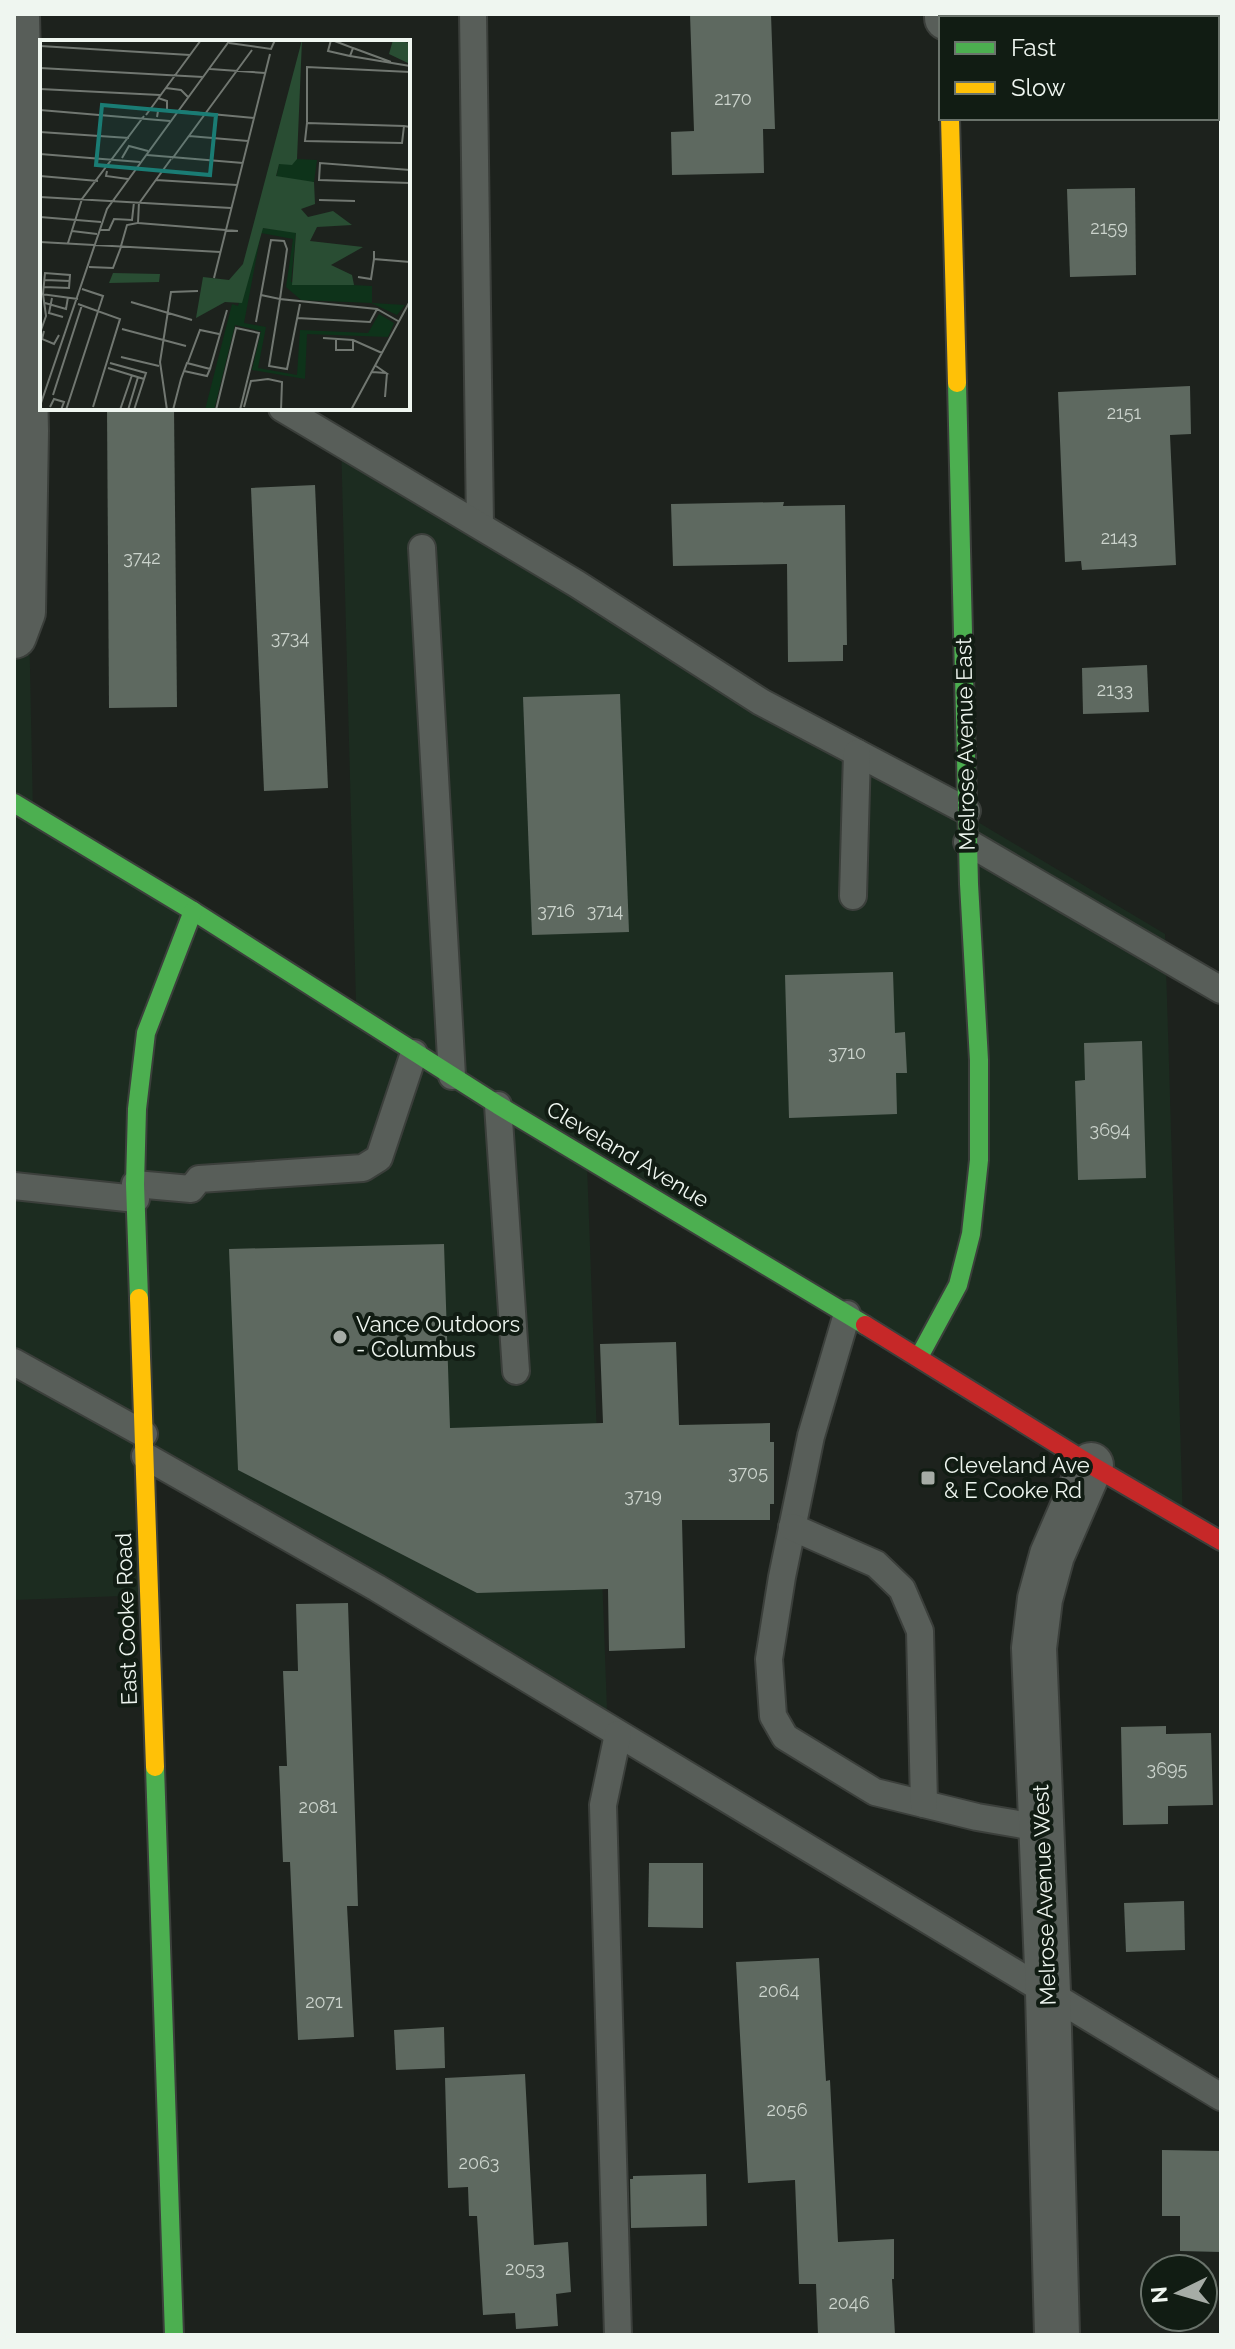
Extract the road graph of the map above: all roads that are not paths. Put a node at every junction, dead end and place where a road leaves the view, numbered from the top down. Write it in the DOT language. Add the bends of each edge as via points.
graph roads {
  1 [pos="17,14"];
  2 [pos="473,14"];
  3 [pos="950,120"];
  4 [pos="26,261"];
  5 [pos="285,410"];
  6 [pos="480,525"];
  7 [pos="422,548"];
  8 [pos="14,636"];
  9 [pos="857,753"];
  10 [pos="14,803"];
  11 [pos="967,811"];
  12 [pos="967,842"];
  13 [pos="853,896"];
  14 [pos="193,911"];
  15 [pos="1221,990"];
  16 [pos="414,1053"];
  17 [pos="452,1076"];
  18 [pos="498,1105"];
  19 [pos="14,1186"];
  20 [pos="135,1192"];
  21 [pos="847,1314"];
  22 [pos="919,1357"];
  23 [pos="14,1362"];
  24 [pos="516,1371"];
  25 [pos="144,1445"];
  26 [pos="1091,1465"];
  27 [pos="792,1527"];
  28 [pos="1221,1541"];
  29 [pos="618,1734"];
  30 [pos="924,1804"];
  31 [pos="1041,1828"];
  32 [pos="1048,1992"];
  33 [pos="1221,2097"];
  34 [pos="174,2335"];
  35 [pos="618,2335"];
  36 [pos="1057,2335"];
  1 -- 4 [label="street"];
  2 -- 6 [label="lane"];
  3 -- 11 [label="street, Melrose Avenue East"];
  4 -- 8 [label="street" via="23,612"];
  5 -- 6 [label="lane"];
  6 -- 9 [label="lane" via="761,702"];
  7 -- 17 [label="lane"];
  9 -- 11 [label="lane"];
  9 -- 13 [label="lane"];
  10 -- 14 [label="street, Cleveland Avenue"];
  11 -- 12 [label="street, Melrose Avenue East"];
  12 -- 15 [label="lane"];
  12 -- 22 [label="street, Melrose Avenue East" via="979,1160 971,1234 958,1285"];
  14 -- 16 [label="street, Cleveland Avenue"];
  14 -- 20 [label="street, East Cooke Road" via="146,1033"];
  16 -- 17 [label="street, Cleveland Avenue"];
  16 -- 20 [label="lane" via="379,1158 363,1168 199,1179 191,1189"];
  17 -- 18 [label="street, Cleveland Avenue"];
  18 -- 21 [label="street, Cleveland Avenue"];
  18 -- 24 [label="lane"];
  19 -- 20 [label="lane"];
  20 -- 25 [label="street, East Cooke Road"];
  21 -- 22 [label="street, Cleveland Avenue"];
  21 -- 27 [label="lane" via="811,1436"];
  22 -- 26 [label="street, Cleveland Avenue"];
  23 -- 25 [label="lane"];
  25 -- 29 [label="lane"];
  25 -- 34 [label="street, East Cooke Road"];
  26 -- 28 [label="street, Cleveland Avenue"];
  26 -- 31 [label="street, Melrose Avenue West" via="1052,1555 1040,1599 1034,1648"];
  27 -- 30 [label="lane" via="876,1564 902,1589 920,1631"];
  27 -- 30 [label="lane" via="769,1659 773,1716 785,1737 875,1792"];
  29 -- 32 [label="lane"];
  29 -- 35 [label="lane" via="603,1805"];
  30 -- 31 [label="lane"];
  31 -- 32 [label="street, Melrose Avenue West"];
  32 -- 33 [label="lane"];
  32 -- 36 [label="street, Melrose Avenue West"];
}
